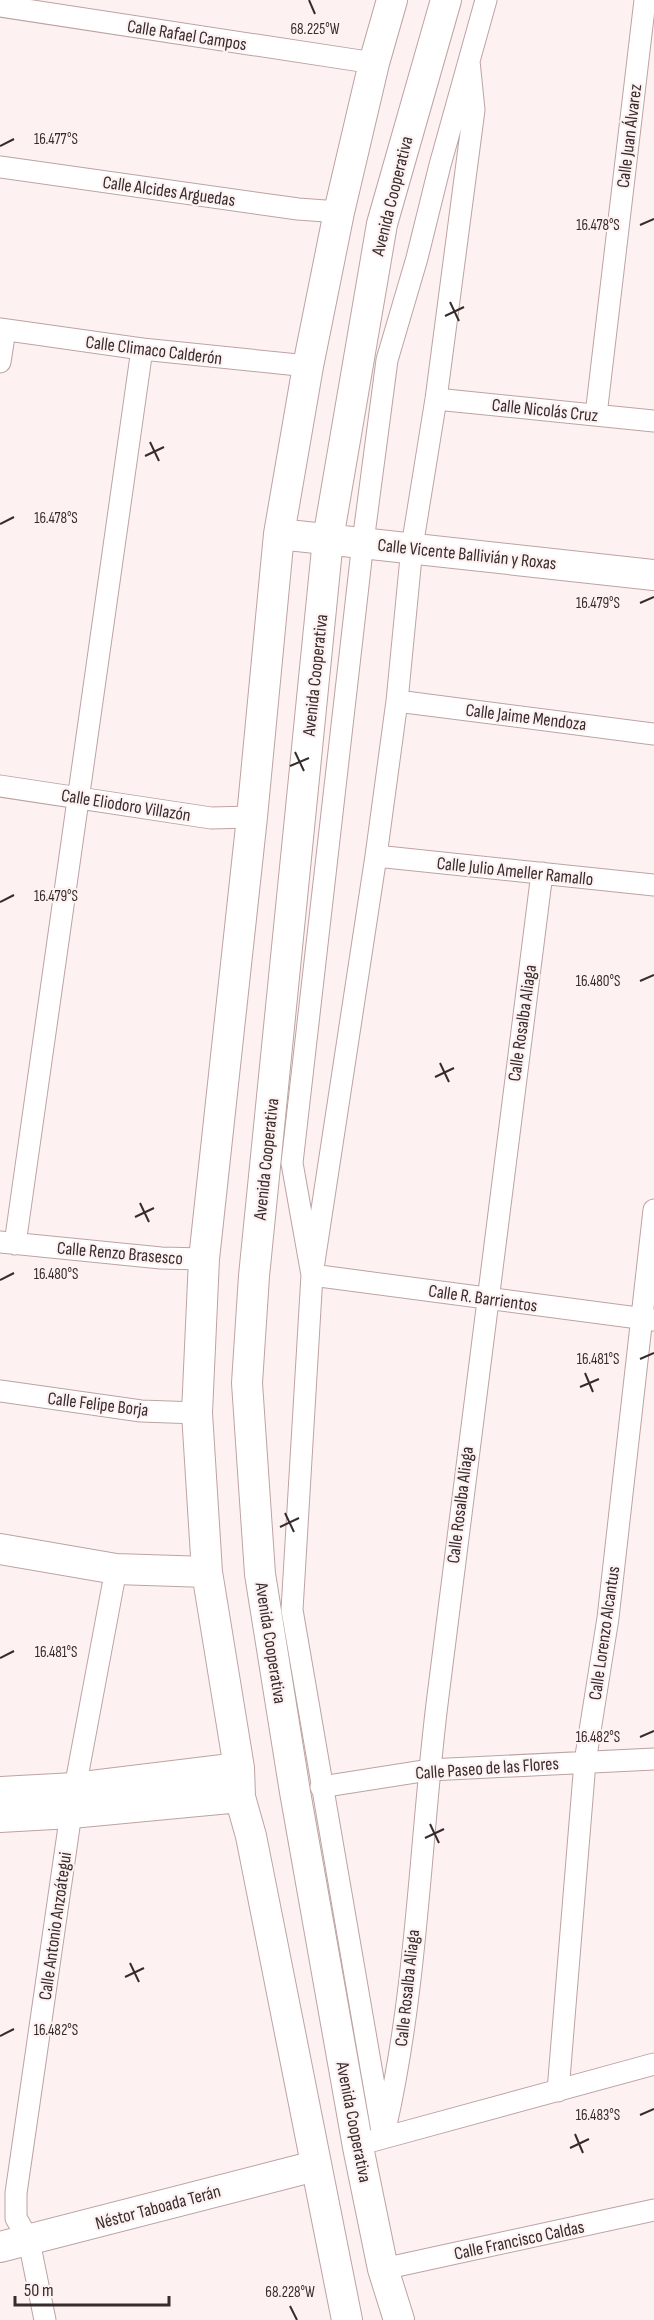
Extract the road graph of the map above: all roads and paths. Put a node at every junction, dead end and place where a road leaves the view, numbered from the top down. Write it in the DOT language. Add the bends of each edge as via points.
graph roads {
  1 [pos="392,0"];
  2 [pos="446,0"];
  3 [pos="486,0"];
  4 [pos="645,0"];
  5 [pos="0,6"];
  6 [pos="53,7"];
  7 [pos="469,61"];
  8 [pos="374,63"];
  9 [pos="0,167"];
  10 [pos="339,212"];
  11 [pos="2,330"];
  12 [pos="142,350"];
  13 [pos="0,363"];
  14 [pos="308,366"];
  15 [pos="436,399"];
  16 [pos="596,415"];
  17 [pos="654,422"];
  18 [pos="279,534"];
  19 [pos="328,539"];
  20 [pos="363,542"];
  21 [pos="412,548"];
  22 [pos="654,575"];
  23 [pos="397,701"];
  24 [pos="654,734"];
  25 [pos="0,786"];
  26 [pos="79,798"];
  27 [pos="252,817"];
  28 [pos="376,856"];
  29 [pos="542,873"];
  30 [pos="654,885"];
  31 [pos="654,1210"];
  32 [pos="7,1243"];
  33 [pos="204,1259"];
  34 [pos="312,1275"];
  35 [pos="485,1298"];
  36 [pos="648,1319"];
  37 [pos="0,1391"];
  38 [pos="197,1413"];
  39 [pos="0,1549"];
  40 [pos="116,1569"];
  41 [pos="207,1572"];
  42 [pos="654,1759"];
  43 [pos="585,1762"];
  44 [pos="429,1770"];
  45 [pos="239,1782"];
  46 [pos="321,1787"];
  47 [pos="0,1792"];
  48 [pos="73,1800"];
  49 [pos="0,1817"];
  50 [pos="654,2064"];
  51 [pos="558,2091"];
  52 [pos="371,2142"];
  53 [pos="315,2166"];
  54 [pos="654,2210"];
  55 [pos="29,2241"];
  56 [pos="0,2247"];
  57 [pos="383,2269"];
  58 [pos="45,2320"];
  59 [pos="347,2320"];
  60 [pos="399,2320"];
  1 -- 8 [label="street"];
  2 -- 19 [label="street, Avenida Cooperativa" via="382,224"];
  3 -- 7 [label="street"];
  4 -- 16 [label="street, Calle Juan Álvarez"];
  5 -- 6 [label="street, Calle Rafael Campos"];
  6 -- 8 [label="street, Calle Rafael Campos"];
  7 -- 15 [label="street" via="474,110"];
  7 -- 20 [label="street" via="387,360"];
  8 -- 10 [label="street"];
  9 -- 10 [label="street, Calle Alcides Arguedas"];
  10 -- 14 [label="street"];
  11 -- 12 [label="street, Calle Climaco Calderón"];
  11 -- 13 [label="street"];
  12 -- 14 [label="street, Calle Climaco Calderón"];
  12 -- 26 [label="street"];
  14 -- 18 [label="street"];
  15 -- 16 [label="street, Calle Nicolás Cruz"];
  15 -- 21 [label="street"];
  16 -- 17 [label="street, Calle Nicolás Cruz"];
  18 -- 19 [label="street, Calle Vicente Ballivián y Roxas"];
  18 -- 27 [label="street"];
  19 -- 20 [label="street, Calle Vicente Ballivián y Roxas"];
  19 -- 52 [label="street, Avenida Cooperativa" via="247,1383 260,1574 295,1792"];
  20 -- 21 [label="street, Calle Vicente Ballivián y Roxas"];
  20 -- 34 [label="street" via="292,1163"];
  21 -- 22 [label="street, Calle Vicente Ballivián y Roxas"];
  21 -- 23 [label="street"];
  23 -- 24 [label="street, Calle Jaime Mendoza"];
  23 -- 28 [label="street"];
  25 -- 26 [label="street, Calle Eliodoro Villazón"];
  26 -- 27 [label="street, Calle Eliodoro Villazón" via="211,818"];
  26 -- 32 [label="street"];
  27 -- 33 [label="street"];
  28 -- 29 [label="street, Calle Julio Ameller Ramallo"];
  28 -- 34 [label="street"];
  29 -- 30 [label="street, Calle Julio Ameller Ramallo"];
  29 -- 35 [label="street, Calle Rosalba Aliaga"];
  31 -- 36 [label="street, Calle Lorenzo Alcantus"];
  32 -- 33 [label="street, Calle Renzo Brasesco"];
  33 -- 38 [label="street"];
  34 -- 35 [label="street, Calle R. Barrientos"];
  34 -- 46 [label="street" via="292,1610"];
  35 -- 36 [label="street, Calle R. Barrientos"];
  35 -- 44 [label="street, Calle Rosalba Aliaga"];
  36 -- 43 [label="street, Calle Lorenzo Alcantus"];
  37 -- 38 [label="street, Calle Felipe Borja" via="141,1411"];
  38 -- 41 [label="street"];
  39 -- 40 [label="street"];
  40 -- 41 [label="street"];
  40 -- 48 [label="street, Calle Antonio Anzoátegui"];
  41 -- 45 [label="street"];
  42 -- 43 [label="street, Calle Paseo de las Flores"];
  43 -- 44 [label="street, Calle Paseo de las Flores"];
  43 -- 51 [label="street, Calle Lorenzo Alcantus"];
  44 -- 46 [label="street, Calle Paseo de las Flores"];
  44 -- 52 [label="street, Calle Rosalba Aliaga" via="398,2072"];
  45 -- 48 [label="street"];
  45 -- 53 [label="street"];
  46 -- 52 [label="street"];
  47 -- 48 [label="street"];
  48 -- 49 [label="street"];
  48 -- 55 [label="street, Calle Antonio Anzoátegui" via="16,2193 16,2218"];
  50 -- 51 [label="street"];
  51 -- 52 [label="street"];
  52 -- 57 [label="street, Avenida Cooperativa"];
  53 -- 55 [label="street, Néstor Taboada Terán"];
  53 -- 59 [label="street"];
  54 -- 57 [label="street, Calle Francisco Caldas"];
  55 -- 56 [label="street, Néstor Taboada Terán"];
  55 -- 58 [label="street, Calle Antonio Anzoátegui"];
  57 -- 60 [label="street, Avenida Cooperativa"];
}
